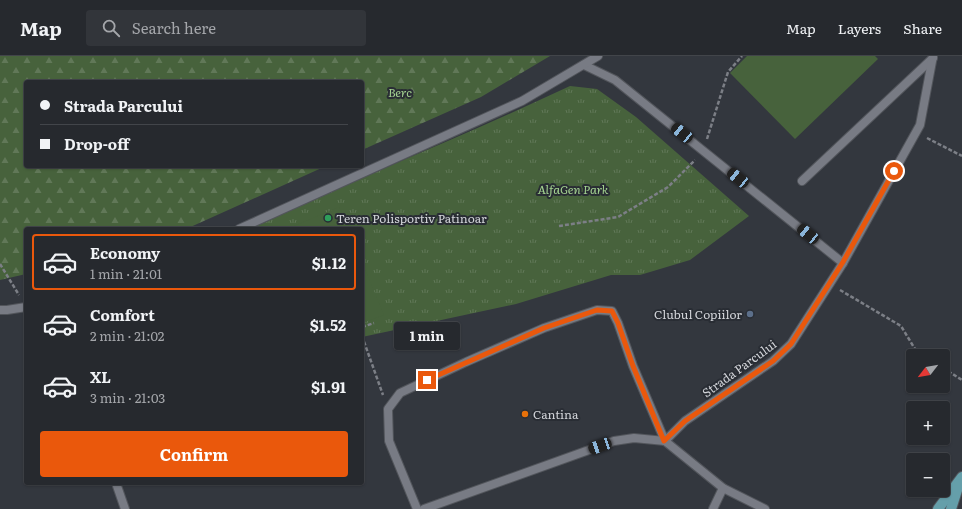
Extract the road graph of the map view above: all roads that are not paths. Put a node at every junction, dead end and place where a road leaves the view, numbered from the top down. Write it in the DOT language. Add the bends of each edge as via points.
graph roads {
  1 [pos="598,56"];
  2 [pos="933,57"];
  3 [pos="584,65"];
  4 [pos="802,181"];
  5 [pos="242,227"];
  6 [pos="843,262"];
  7 [pos="24,307"];
  8 [pos="0,310"];
  9 [pos="664,441"];
  10 [pos="962,477"];
  11 [pos="117,485"];
  12 [pos="723,488"];
  13 [pos="125,509"];
  14 [pos="417,509"];
  15 [pos="424,509"];
  16 [pos="713,509"];
  17 [pos="765,509"];
  18 [pos="938,509"];
  19 [pos="951,509"];
  1 -- 3 [label="street"];
  2 -- 4 [label="street"];
  2 -- 6 [label="street, Strada Parcului" via="920,125"];
  3 -- 5 [label="street" via="522,101"];
  3 -- 6 [label="street" via="616,80"];
  6 -- 9 [label="street, Strada Parcului" via="791,344 773,361 685,421"];
  7 -- 8 [label="street"];
  9 -- 12 [label="street"];
  9 -- 14 [label="street" via="612,311 597,310 544,328 400,393 388,409 389,441"];
  9 -- 15 [label="street" via="634,438 614,441"];
  10 -- 18 [label="main road"];
  10 -- 19 [label="main road"];
  11 -- 13 [label="street"];
  12 -- 16 [label="street"];
  12 -- 17 [label="street"];
}
